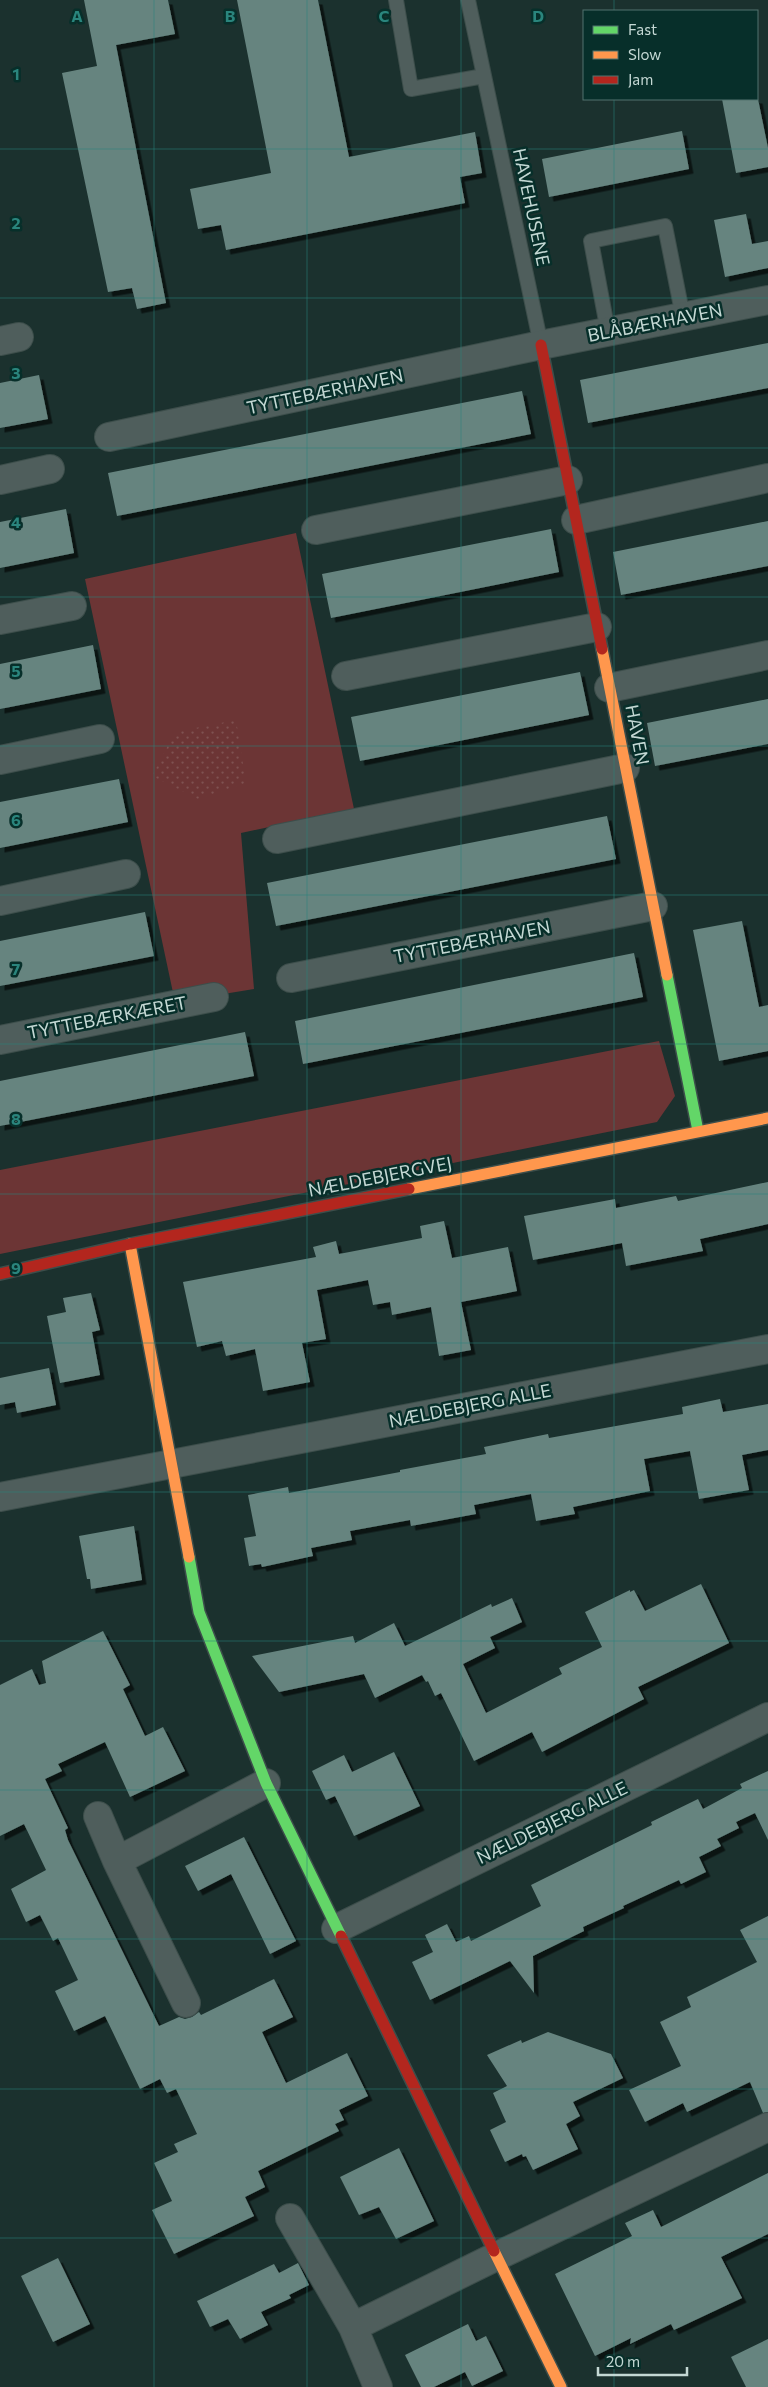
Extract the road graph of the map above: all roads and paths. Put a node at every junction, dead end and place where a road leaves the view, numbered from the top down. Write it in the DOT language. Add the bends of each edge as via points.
graph roads {
  1 [pos="396,0"];
  2 [pos="468,0"];
  3 [pos="484,76"];
  4 [pos="768,300"];
  5 [pos="683,317"];
  6 [pos="608,332"];
  7 [pos="541,346"];
  8 [pos="109,437"];
  9 [pos="50,469"];
  10 [pos="768,478"];
  11 [pos="0,480"];
  12 [pos="568,480"];
  13 [pos="576,520"];
  14 [pos="316,530"];
  15 [pos="72,606"];
  16 [pos="0,620"];
  17 [pos="597,627"];
  18 [pos="768,655"];
  19 [pos="346,676"];
  20 [pos="609,688"];
  21 [pos="100,739"];
  22 [pos="0,760"];
  23 [pos="625,768"];
  24 [pos="277,838"];
  25 [pos="126,874"];
  26 [pos="0,901"];
  27 [pos="653,906"];
  28 [pos="291,978"];
  29 [pos="214,997"];
  30 [pos="0,1040"];
  31 [pos="768,1118"];
  32 [pos="698,1132"];
  33 [pos="130,1244"];
  34 [pos="0,1274"];
  35 [pos="768,1349"];
  36 [pos="172,1464"];
  37 [pos="0,1497"];
  38 [pos="768,1717"];
  39 [pos="266,1782"];
  40 [pos="98,1816"];
  41 [pos="117,1861"];
  42 [pos="336,1929"];
  43 [pos="186,2003"];
  44 [pos="768,2127"];
  45 [pos="290,2218"];
  46 [pos="497,2256"];
  47 [pos="353,2327"];
  48 [pos="378,2387"];
  49 [pos="561,2387"];
  1 -- 3 [label="lane" via="411,89"];
  2 -- 3 [label="lane, HAVEHUSENE"];
  3 -- 7 [label="lane, HAVEHUSENE"];
  4 -- 5 [label="street, BLÅBÆRHAVEN"];
  5 -- 6 [label="street, BLÅBÆRHAVEN"];
  5 -- 6 [label="lane" via="665,226 591,240"];
  6 -- 7 [label="street, BLÅBÆRHAVEN"];
  7 -- 8 [label="street, TYTTEBÆRHAVEN"];
  7 -- 12 [label="street, HAVEN"];
  9 -- 11 [label="street"];
  10 -- 13 [label="street"];
  12 -- 13 [label="street, HAVEN"];
  12 -- 14 [label="street"];
  13 -- 17 [label="street, HAVEN"];
  15 -- 16 [label="street"];
  17 -- 19 [label="street"];
  17 -- 20 [label="street, HAVEN"];
  18 -- 20 [label="street"];
  20 -- 23 [label="street, HAVEN"];
  21 -- 22 [label="street"];
  23 -- 24 [label="street"];
  23 -- 27 [label="street, HAVEN"];
  25 -- 26 [label="street"];
  27 -- 28 [label="street, TYTTEBÆRHAVEN"];
  27 -- 32 [label="street, HAVEN"];
  29 -- 30 [label="street, TYTTEBÆRKÆRET"];
  31 -- 32 [label="street, NÆLDEBJERGVEJ"];
  32 -- 33 [label="street, NÆLDEBJERGVEJ"];
  33 -- 34 [label="street, NÆLDEBJERGVEJ"];
  33 -- 36 [label="street"];
  35 -- 36 [label="street, NÆLDEBJERG ALLE"];
  36 -- 37 [label="street, NÆLDEBJERG ALLE"];
  36 -- 39 [label="street" via="200,1612"];
  38 -- 42 [label="street, NÆLDEBJERG ALLE"];
  39 -- 41 [label="street"];
  39 -- 42 [label="street"];
  40 -- 41 [label="street"];
  41 -- 43 [label="street"];
  42 -- 46 [label="street"];
  44 -- 46 [label="street"];
  45 -- 47 [label="street"];
  46 -- 47 [label="street"];
  46 -- 49 [label="street"];
  47 -- 48 [label="street"];
}
